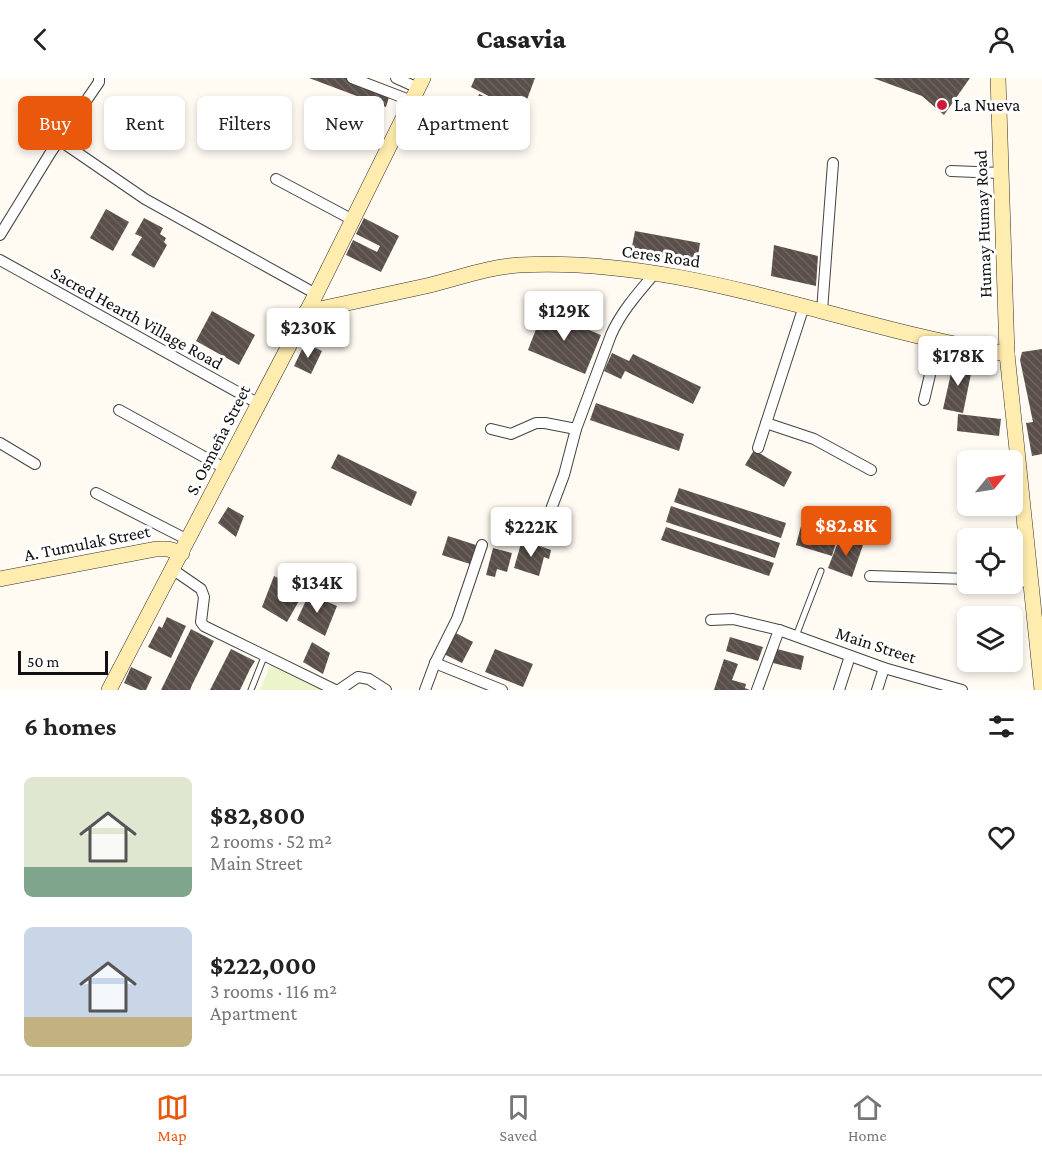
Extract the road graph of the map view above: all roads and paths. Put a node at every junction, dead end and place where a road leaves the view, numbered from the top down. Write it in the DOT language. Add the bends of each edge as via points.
graph roads {
  1 [pos="99,78"];
  2 [pos="352,78"];
  3 [pos="396,78"];
  4 [pos="998,78"];
  5 [pos="418,89"];
  6 [pos="89,96"];
  7 [pos="53,150"];
  8 [pos="74,150"];
  9 [pos="833,163"];
  10 [pos="951,171"];
  11 [pos="1001,173"];
  12 [pos="276,178"];
  13 [pos="353,220"];
  14 [pos="0,235"];
  15 [pos="0,260"];
  16 [pos="654,274"];
  17 [pos="316,294"];
  18 [pos="804,306"];
  19 [pos="822,311"];
  20 [pos="306,312"];
  21 [pos="938,341"];
  22 [pos="1007,354"];
  23 [pos="924,400"];
  24 [pos="259,404"];
  25 [pos="119,410"];
  26 [pos="766,423"];
  27 [pos="491,429"];
  28 [pos="576,429"];
  29 [pos="0,443"];
  30 [pos="758,448"];
  31 [pos="35,464"];
  32 [pos="226,469"];
  33 [pos="871,470"];
  34 [pos="96,493"];
  35 [pos="542,533"];
  36 [pos="482,545"];
  37 [pos="185,547"];
  38 [pos="172,569"];
  39 [pos="821,571"];
  40 [pos="870,576"];
  41 [pos="0,579"];
  42 [pos="957,579"];
  43 [pos="1023,582"];
  44 [pos="1030,582"];
  45 [pos="711,620"];
  46 [pos="779,630"];
  47 [pos="796,636"];
  48 [pos="850,656"];
  49 [pos="264,657"];
  50 [pos="435,663"];
  51 [pos="884,668"];
  52 [pos="941,687"];
  53 [pos="109,690"];
  54 [pos="251,690"];
  55 [pos="337,690"];
  56 [pos="386,690"];
  57 [pos="424,690"];
  58 [pos="502,690"];
  59 [pos="756,690"];
  60 [pos="839,690"];
  61 [pos="877,690"];
  62 [pos="962,690"];
  63 [pos="1041,690"];
  1 -- 6 [label="street"];
  2 -- 5 [label="street"];
  3 -- 5 [label="street"];
  4 -- 11 [label="street, Humay Humay Road"];
  5 -- 13 [label="street, S. Osmeña Street"];
  7 -- 14 [label="street"];
  8 -- 17 [label="street" via="145,199"];
  9 -- 19 [label="street"];
  10 -- 11 [label="street"];
  11 -- 22 [label="street, Humay Humay Road"];
  12 -- 13 [label="street"];
  13 -- 17 [label="street, S. Osmeña Street"];
  15 -- 24 [label="street, Sacred Hearth Village Road"];
  16 -- 18 [label="street, Ceres Road" via="714,283"];
  16 -- 20 [label="street, Ceres Road" via="583,266 516,265"];
  16 -- 28 [label="street" via="616,324"];
  17 -- 20 [label="street, S. Osmeña Street"];
  18 -- 19 [label="street, Ceres Road"];
  18 -- 26 [label="street"];
  19 -- 21 [label="street, Ceres Road"];
  20 -- 24 [label="street, S. Osmeña Street"];
  21 -- 22 [label="street, Ceres Road"];
  21 -- 23 [label="street"];
  22 -- 44 [label="street, Humay Humay Road"];
  24 -- 32 [label="street, S. Osmeña Street"];
  25 -- 32 [label="street"];
  26 -- 30 [label="street"];
  26 -- 33 [label="street" via="814,439"];
  27 -- 28 [label="street" via="511,434 545,423"];
  28 -- 35 [label="street"];
  29 -- 31 [label="street"];
  32 -- 37 [label="street, S. Osmeña Street"];
  34 -- 37 [label="street"];
  36 -- 50 [label="street" via="457,619"];
  37 -- 38 [label="street, S. Osmeña Street"];
  37 -- 41 [label="street, A. Tumulak Street"];
  38 -- 49 [label="street" via="201,589 204,626"];
  38 -- 53 [label="street, S. Osmeña Street"];
  39 -- 47 [label="lane"];
  40 -- 42 [label="street"];
  43 -- 44 [label="street"];
  44 -- 63 [label="street, Humay Humay Road"];
  45 -- 46 [label="street, Main Street" via="733,619"];
  46 -- 47 [label="street, Main Street"];
  46 -- 59 [label="street"];
  47 -- 48 [label="street, Main Street"];
  48 -- 51 [label="street, Main Street"];
  48 -- 60 [label="street"];
  49 -- 54 [label="lane"];
  49 -- 55 [label="street"];
  50 -- 57 [label="street"];
  50 -- 58 [label="street"];
  51 -- 52 [label="street, Main Street"];
  51 -- 61 [label="street"];
  52 -- 62 [label="street, Main Street"];
  55 -- 56 [label="street" via="358,677"];
}
